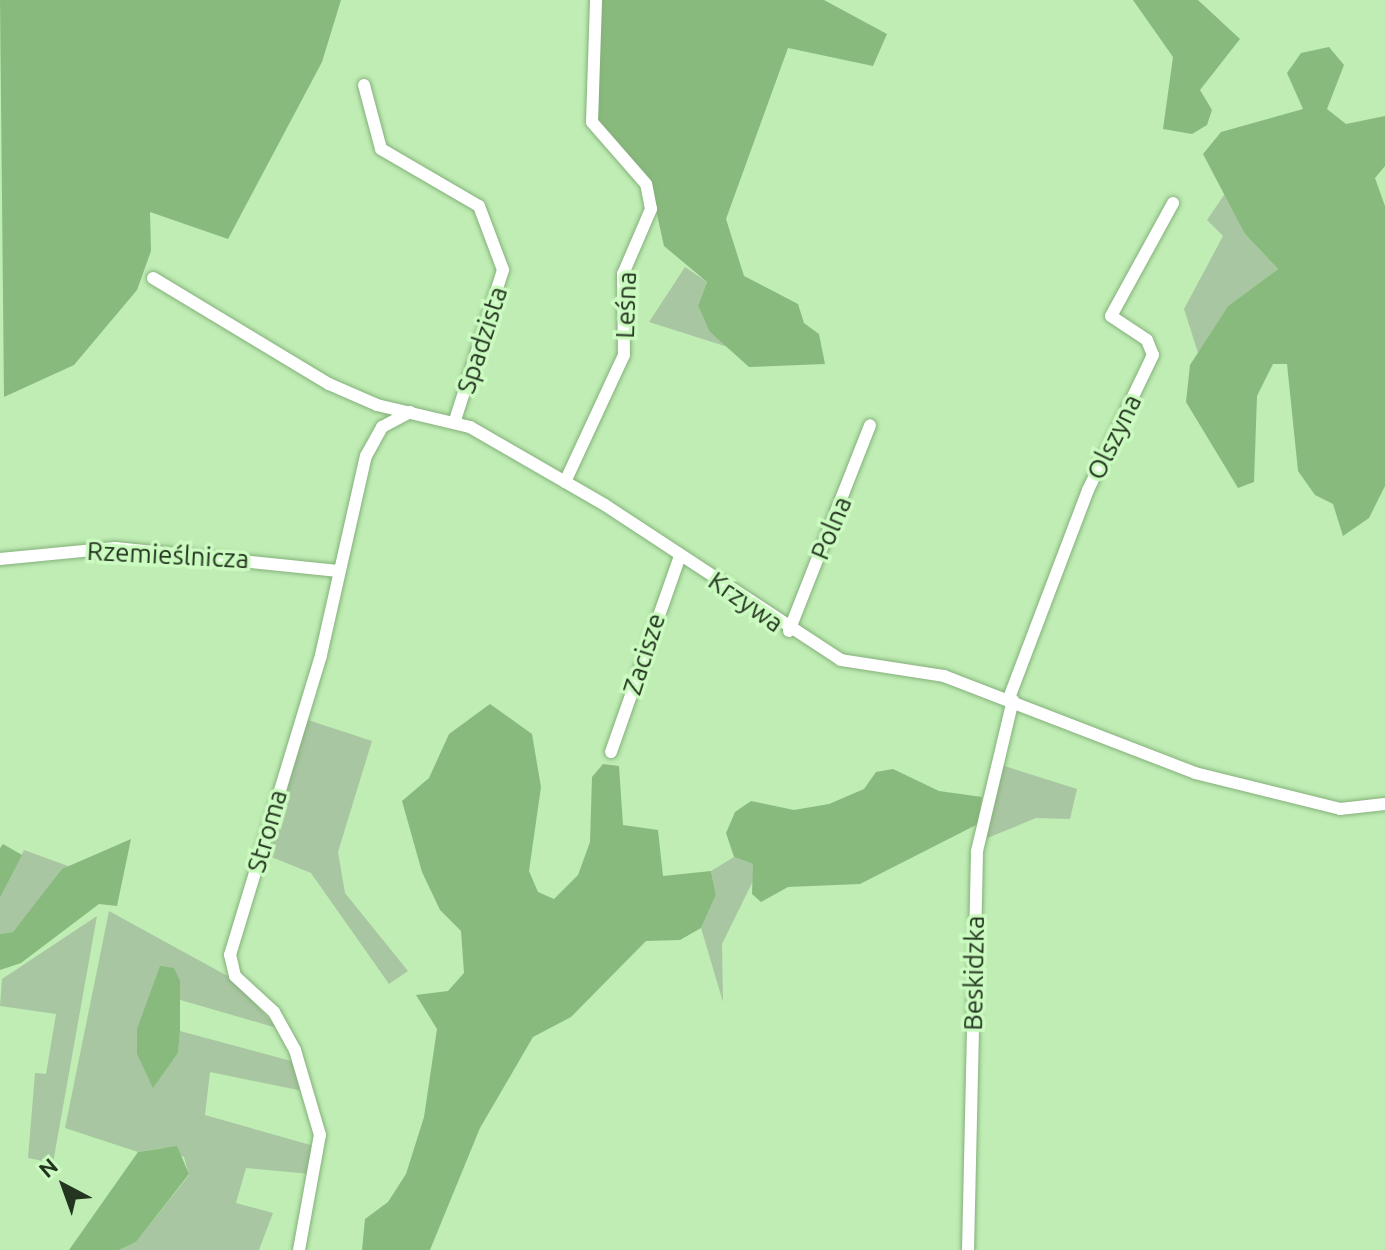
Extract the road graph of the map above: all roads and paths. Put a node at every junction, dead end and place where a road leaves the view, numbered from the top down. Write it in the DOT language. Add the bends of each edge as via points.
graph roads {
  1 [pos="596,0"];
  2 [pos="364,85"];
  3 [pos="1173,203"];
  4 [pos="153,278"];
  5 [pos="377,405"];
  6 [pos="410,412"];
  7 [pos="455,420"];
  8 [pos="870,425"];
  9 [pos="375,436"];
  10 [pos="565,482"];
  11 [pos="680,556"];
  12 [pos="0,559"];
  13 [pos="336,571"];
  14 [pos="789,631"];
  15 [pos="1011,699"];
  16 [pos="611,752"];
  17 [pos="1385,804"];
  18 [pos="299,1250"];
  19 [pos="968,1250"];
  1 -- 10 [label="street, Leśna" via="592,122 646,184 651,209 623,274 624,355"];
  2 -- 7 [label="street, Spadzista" via="381,149 479,206 503,270"];
  3 -- 15 [label="street, Olszyna" via="1111,316 1147,340 1153,355 1088,490"];
  4 -- 5 [label="street, Krzywa"];
  5 -- 6 [label="street, Krzywa"];
  5 -- 9 [label="street, Stroma"];
  6 -- 7 [label="street, Krzywa"];
  6 -- 9 [label="street"];
  7 -- 10 [label="street, Krzywa"];
  8 -- 14 [label="street, Polna"];
  9 -- 13 [label="street, Stroma"];
  10 -- 11 [label="street, Krzywa"];
  11 -- 14 [label="street, Krzywa"];
  11 -- 16 [label="street, Zacisze"];
  12 -- 13 [label="street, Rzemieślnicza" via="115,548"];
  13 -- 18 [label="street, Stroma" via="321,655 229,964 274,1012 295,1050 320,1135"];
  14 -- 15 [label="street, Krzywa" via="841,660 944,676"];
  15 -- 17 [label="street, Krzywa" via="1195,773 1340,809"];
  15 -- 19 [label="street, Beskidzka" via="977,851"];
}
